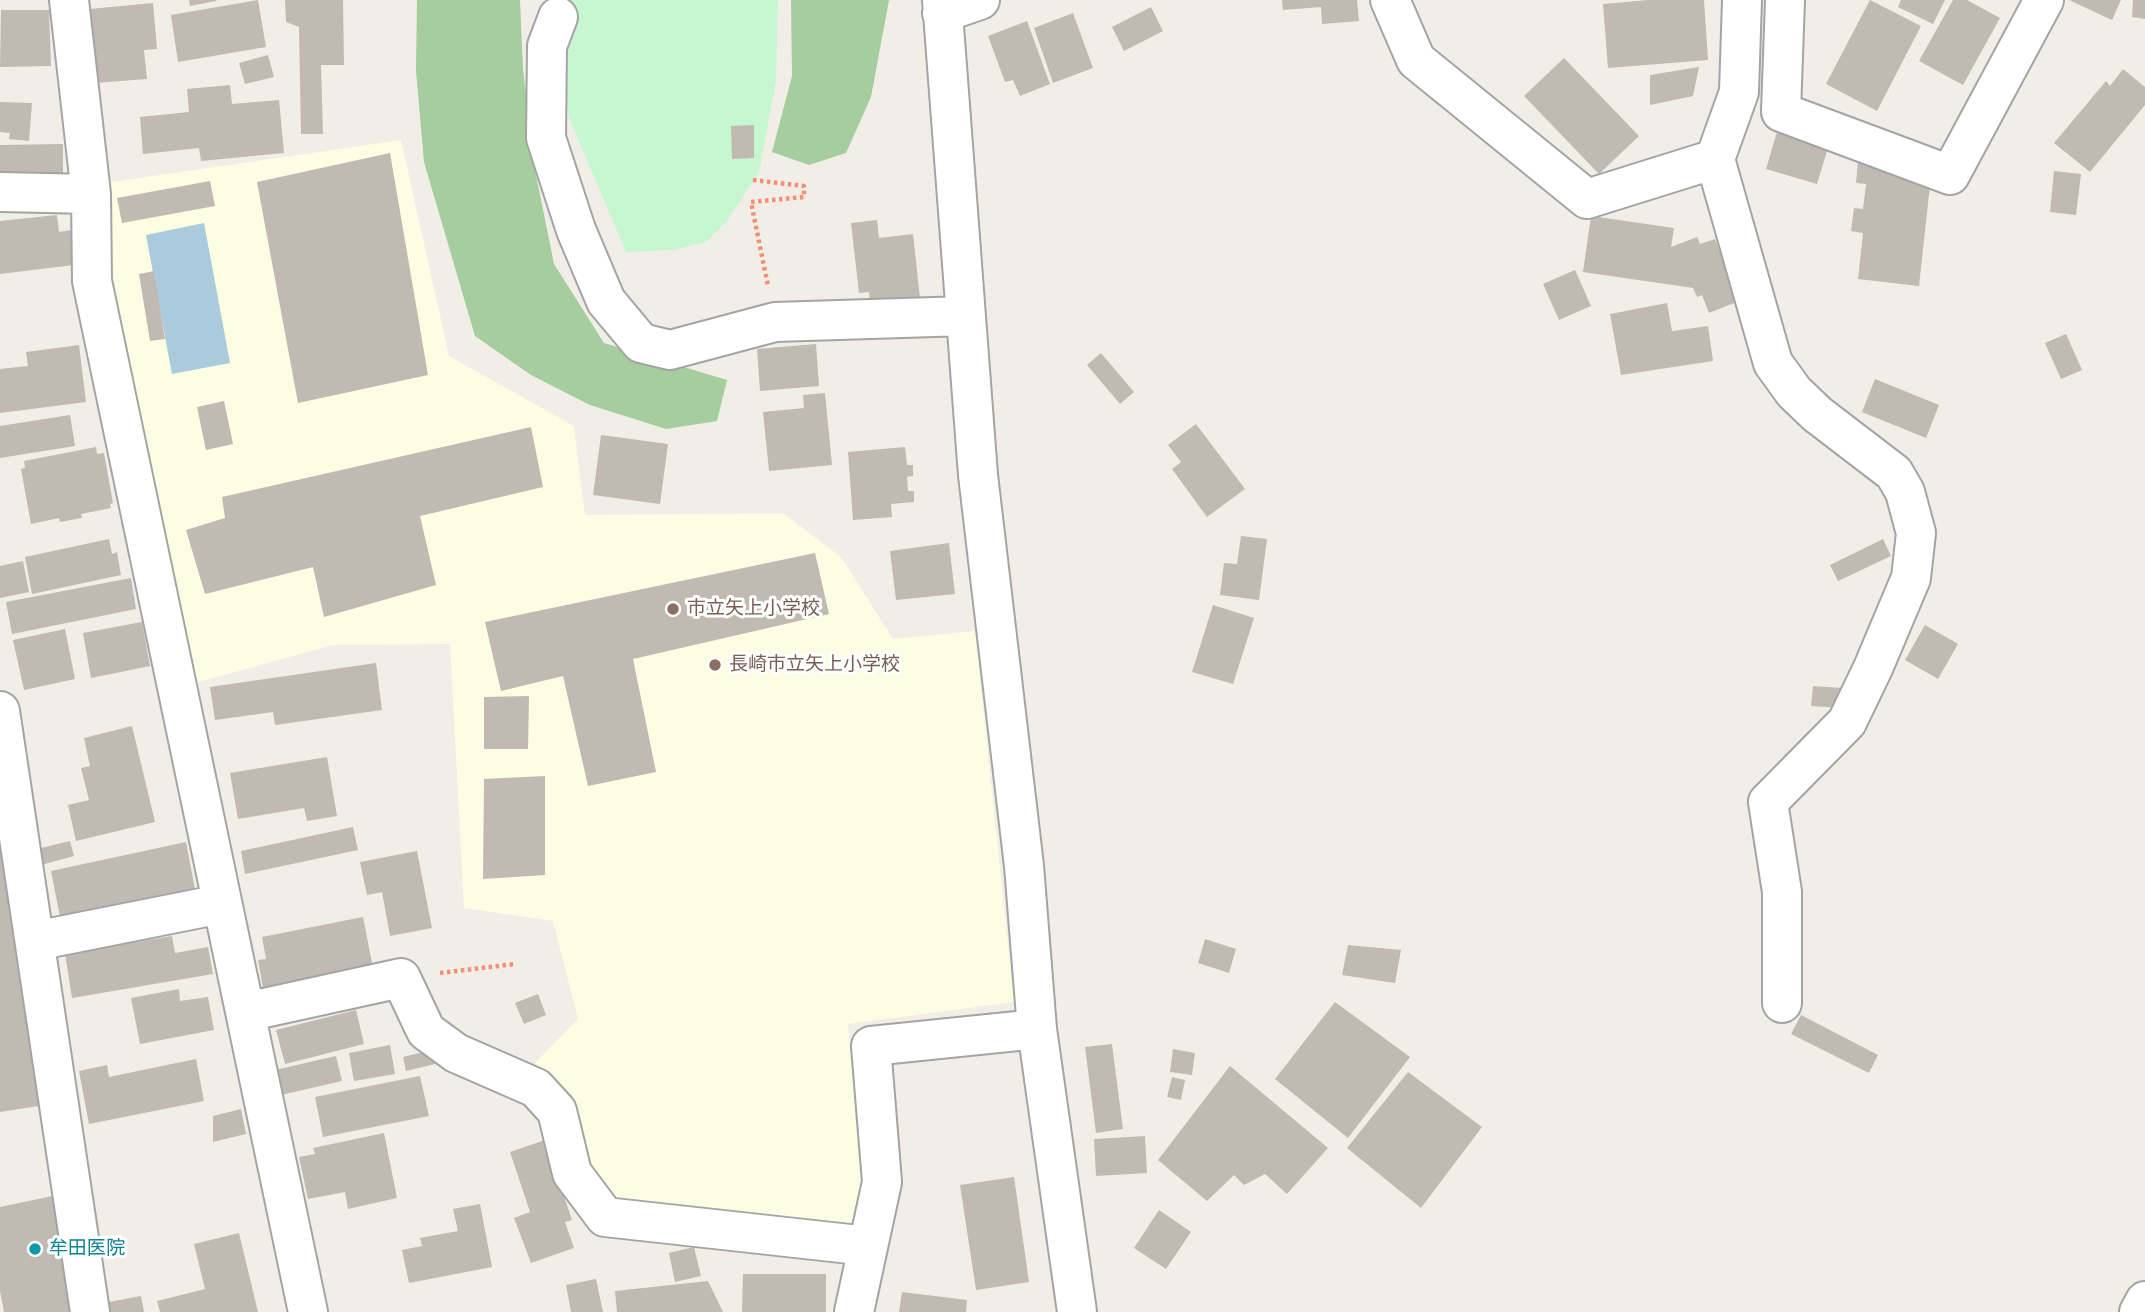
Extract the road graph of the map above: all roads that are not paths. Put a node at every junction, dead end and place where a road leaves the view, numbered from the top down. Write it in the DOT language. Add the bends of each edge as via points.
graph roads {
  1 [pos="69,0"];
  2 [pos="981,0"];
  3 [pos="1390,0"];
  4 [pos="1742,0"];
  5 [pos="1785,0"];
  6 [pos="2044,0"];
  7 [pos="942,7"];
  8 [pos="558,17"];
  9 [pos="1715,159"];
  10 [pos="0,192"];
  11 [pos="91,194"];
  12 [pos="965,316"];
  13 [pos="0,711"];
  14 [pos="221,904"];
  15 [pos="35,942"];
  16 [pos="1782,1003"];
  17 [pos="246,1012"];
  18 [pos="1037,1029"];
  19 [pos="868,1247"];
  20 [pos="2145,1301"];
  21 [pos="90,1312"];
  22 [pos="308,1312"];
  23 [pos="855,1312"];
  24 [pos="1077,1312"];
  25 [pos="2139,1312"];
  1 -- 11 [label="street"];
  2 -- 7 [label="street"];
  3 -- 9 [label="street" via="1416,60 1587,199"];
  4 -- 9 [label="street" via="1740,92"];
  5 -- 6 [label="street" via="1781,112 1950,175"];
  7 -- 12 [label="street"];
  8 -- 12 [label="street" via="547,46 547,138 576,230 606,301 641,343 670,349 775,321"];
  9 -- 16 [label="street" via="1773,363 1817,414 1894,473 1905,492 1916,533 1911,578 1847,722 1768,802 1782,892"];
  10 -- 11 [label="street"];
  11 -- 14 [label="street" via="92,281"];
  12 -- 18 [label="street"];
  13 -- 15 [label="street"];
  14 -- 15 [label="street"];
  14 -- 17 [label="street"];
  15 -- 21 [label="street"];
  17 -- 19 [label="street" via="401,978 426,1031 456,1054 536,1088 557,1111 572,1173 605,1217"];
  17 -- 22 [label="street"];
  18 -- 19 [label="street" via="871,1046 882,1182"];
  18 -- 24 [label="street"];
  19 -- 23 [label="street"];
  20 -- 25 [label="street"];
}
